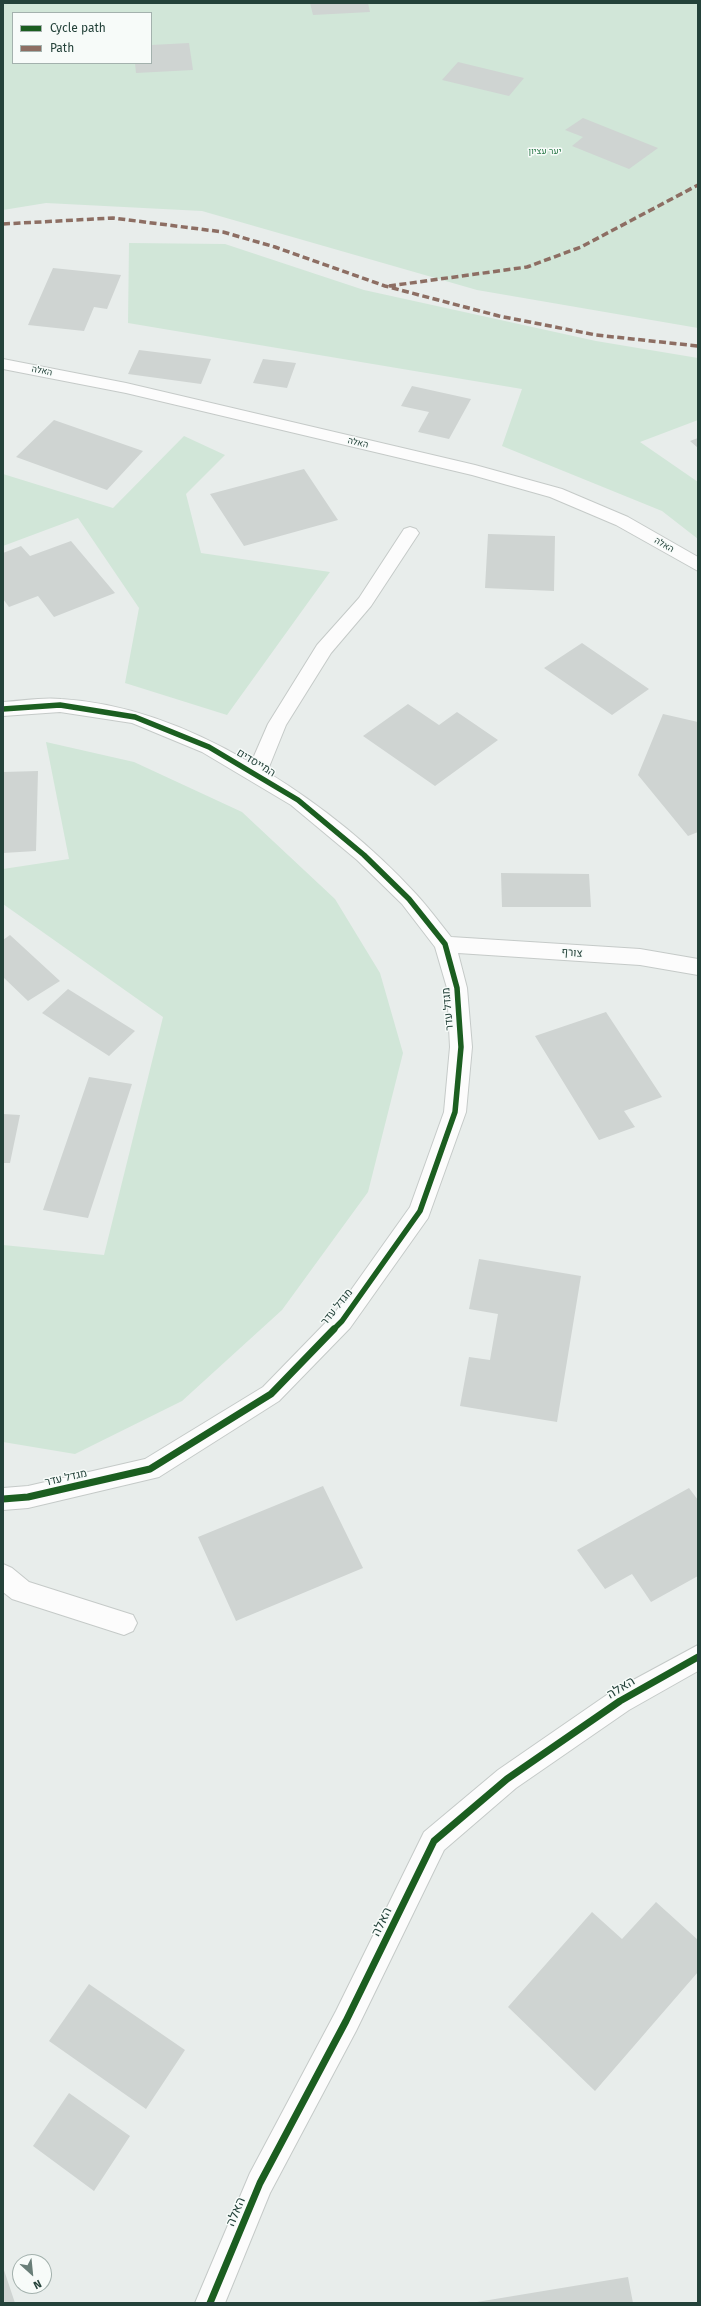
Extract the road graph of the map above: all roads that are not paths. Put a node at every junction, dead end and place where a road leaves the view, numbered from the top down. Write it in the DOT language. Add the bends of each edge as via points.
graph roads {
  1 [pos="3,364"];
  2 [pos="410,533"];
  3 [pos="698,565"];
  4 [pos="3,709"];
  5 [pos="256,775"];
  6 [pos="445,944"];
  7 [pos="698,967"];
  8 [pos="3,1498"];
  9 [pos="3,1576"];
  10 [pos="124,1623"];
  11 [pos="698,1657"];
  12 [pos="210,2303"];
  1 -- 3 [label="street, האלה" via="133,390 474,470 556,493 622,520"];
  2 -- 5 [label="street" via="365,602 324,649 277,724"];
  4 -- 5 [label="street, המייסדים" via="60,705 135,718 209,747"];
  5 -- 6 [label="street, המייסדים" via="298,800 364,855 409,899"];
  6 -- 7 [label="street, צורף" via="640,957"];
  6 -- 8 [label="street, מגדל עדר" via="457,988 461,1047 455,1112 420,1211 342,1320 271,1394 150,1469 28,1497"];
  9 -- 10 [label="street" via="21,1590"];
  11 -- 12 [label="street, האלה" via="620,1701 507,1779 434,1841 346,2021 260,2184"];
}
